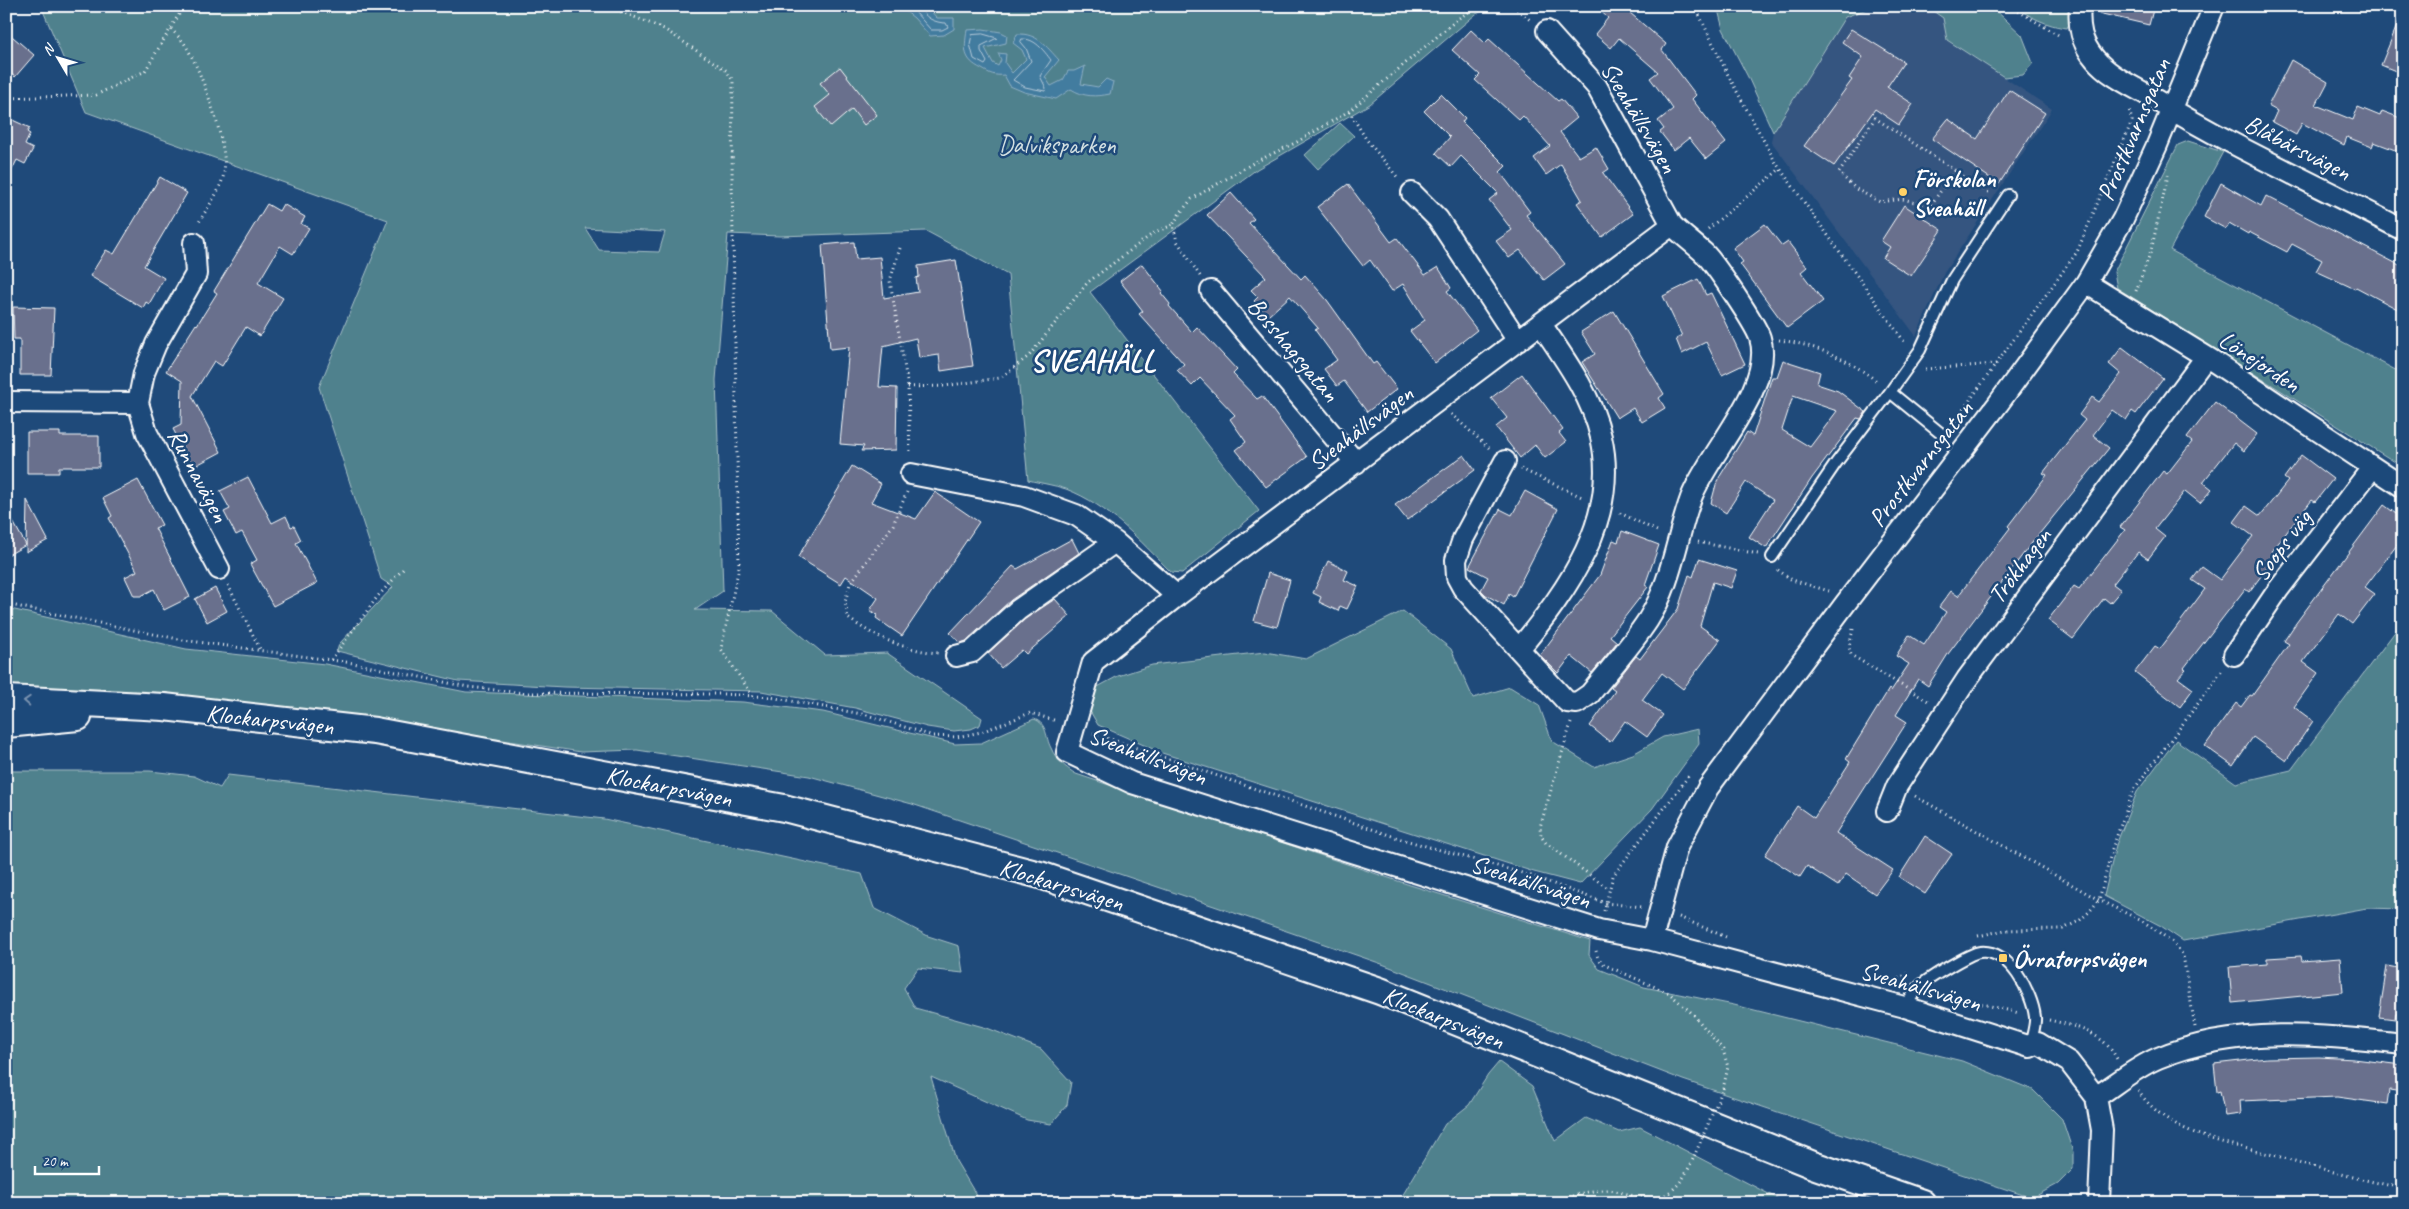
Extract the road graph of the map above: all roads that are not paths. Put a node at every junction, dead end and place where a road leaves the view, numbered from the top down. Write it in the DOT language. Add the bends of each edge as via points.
graph roads {
  1 [pos="2080,6"];
  2 [pos="2214,6"];
  3 [pos="1547,32"];
  4 [pos="2171,109"];
  5 [pos="1412,193"];
  6 [pos="2006,199"];
  7 [pos="1672,225"];
  8 [pos="2402,227"];
  9 [pos="194,243"];
  10 [pos="2086,283"];
  11 [pos="1211,291"];
  12 [pos="1541,324"];
  13 [pos="1518,341"];
  14 [pos="2206,357"];
  15 [pos="1890,392"];
  16 [pos="6,402"];
  17 [pos="138,403"];
  18 [pos="1944,436"];
  19 [pos="1504,461"];
  20 [pos="1356,463"];
  21 [pos="2372,468"];
  22 [pos="911,474"];
  23 [pos="2403,487"];
  24 [pos="1115,542"];
  25 [pos="1772,558"];
  26 [pos="219,569"];
  27 [pos="1177,596"];
  28 [pos="1520,648"];
  29 [pos="2234,655"];
  30 [pos="956,656"];
  31 [pos="6,699"];
  32 [pos="164,707"];
  33 [pos="6,724"];
  34 [pos="1887,811"];
  35 [pos="1652,940"];
  36 [pos="1905,1007"];
  37 [pos="2403,1044"];
  38 [pos="2030,1047"];
  39 [pos="2096,1097"];
  40 [pos="1922,1203"];
  41 [pos="2099,1203"];
  1 -- 4 [label="street, Blåbärsvägen" via="2081,36 2095,59 2105,69"];
  2 -- 4 [label="street, Prostkvarnsgatan"];
  3 -- 7 [label="street, Sveahällsvägen" via="1597,87"];
  4 -- 8 [label="street, Blåbärsvägen"];
  4 -- 10 [label="street, Prostkvarnsgatan" via="2123,219"];
  5 -- 13 [label="street" via="1438,219"];
  6 -- 15 [label="lane" via="1952,280 1920,350"];
  7 -- 12 [label="street, Sveahällsvägen"];
  7 -- 28 [label="street" via="1705,254 1760,338 1761,356 1752,396 1702,473 1685,515 1680,541 1663,590 1648,619 1590,694 1577,704 1567,702"];
  9 -- 17 [label="street, Runnavägen" via="196,274 156,344 144,373"];
  10 -- 14 [label="street, Lönejorden"];
  10 -- 35 [label="street, Prostkvarnsgatan" via="1708,788 1677,847"];
  11 -- 20 [label="street, Bosshagsgatan"];
  12 -- 13 [label="street, Sveahällsvägen"];
  12 -- 28 [label="street" via="1589,403 1601,437 1606,476 1603,505 1595,531 1573,576"];
  13 -- 20 [label="street, Sveahällsvägen"];
  14 -- 21 [label="street, Lönejorden"];
  14 -- 34 [label="street, Trökhagen" via="1967,679 1897,786"];
  15 -- 18 [label="lane"];
  15 -- 25 [label="lane" via="1836,463"];
  16 -- 17 [label="street"];
  17 -- 26 [label="street, Runnavägen" via="147,433"];
  19 -- 28 [label="street" via="1463,539 1456,568 1462,588"];
  20 -- 27 [label="street, Sveahällsvägen"];
  21 -- 23 [label="street, Lönejorden"];
  21 -- 29 [label="street, Soops väg" via="2278,590"];
  22 -- 24 [label="street" via="1024,496 1076,515"];
  24 -- 27 [label="street"];
  24 -- 30 [label="street" via="1018,610 972,652"];
  27 -- 35 [label="street, Sveahällsvägen" via="1094,662 1067,752 1132,783 1599,930"];
  32 -- 31 [label="street, one-way"];
  32 -- 33 [label="street"];
  32 -- 40 [label="street, Klockarpsvägen" via="376,731 566,766 784,808 1040,875 1380,991 1813,1165"];
  35 -- 36 [label="street, Sveahällsvägen"];
  36 -- 38 [label="street, Sveahällsvägen"];
  36 -- 38 [label="lane" via="1918,988 1931,977 1979,952 1991,953 2003,958 2019,975 2028,995 2035,1017"];
  37 -- 39 [label="street" via="2327,1036 2237,1038 2199,1045 2157,1059"];
  38 -- 39 [label="street, Sveahällsvägen" via="2038,1043 2069,1062"];
  39 -- 41 [label="street, Sveahällsvägen" via="2102,1130"];
}
